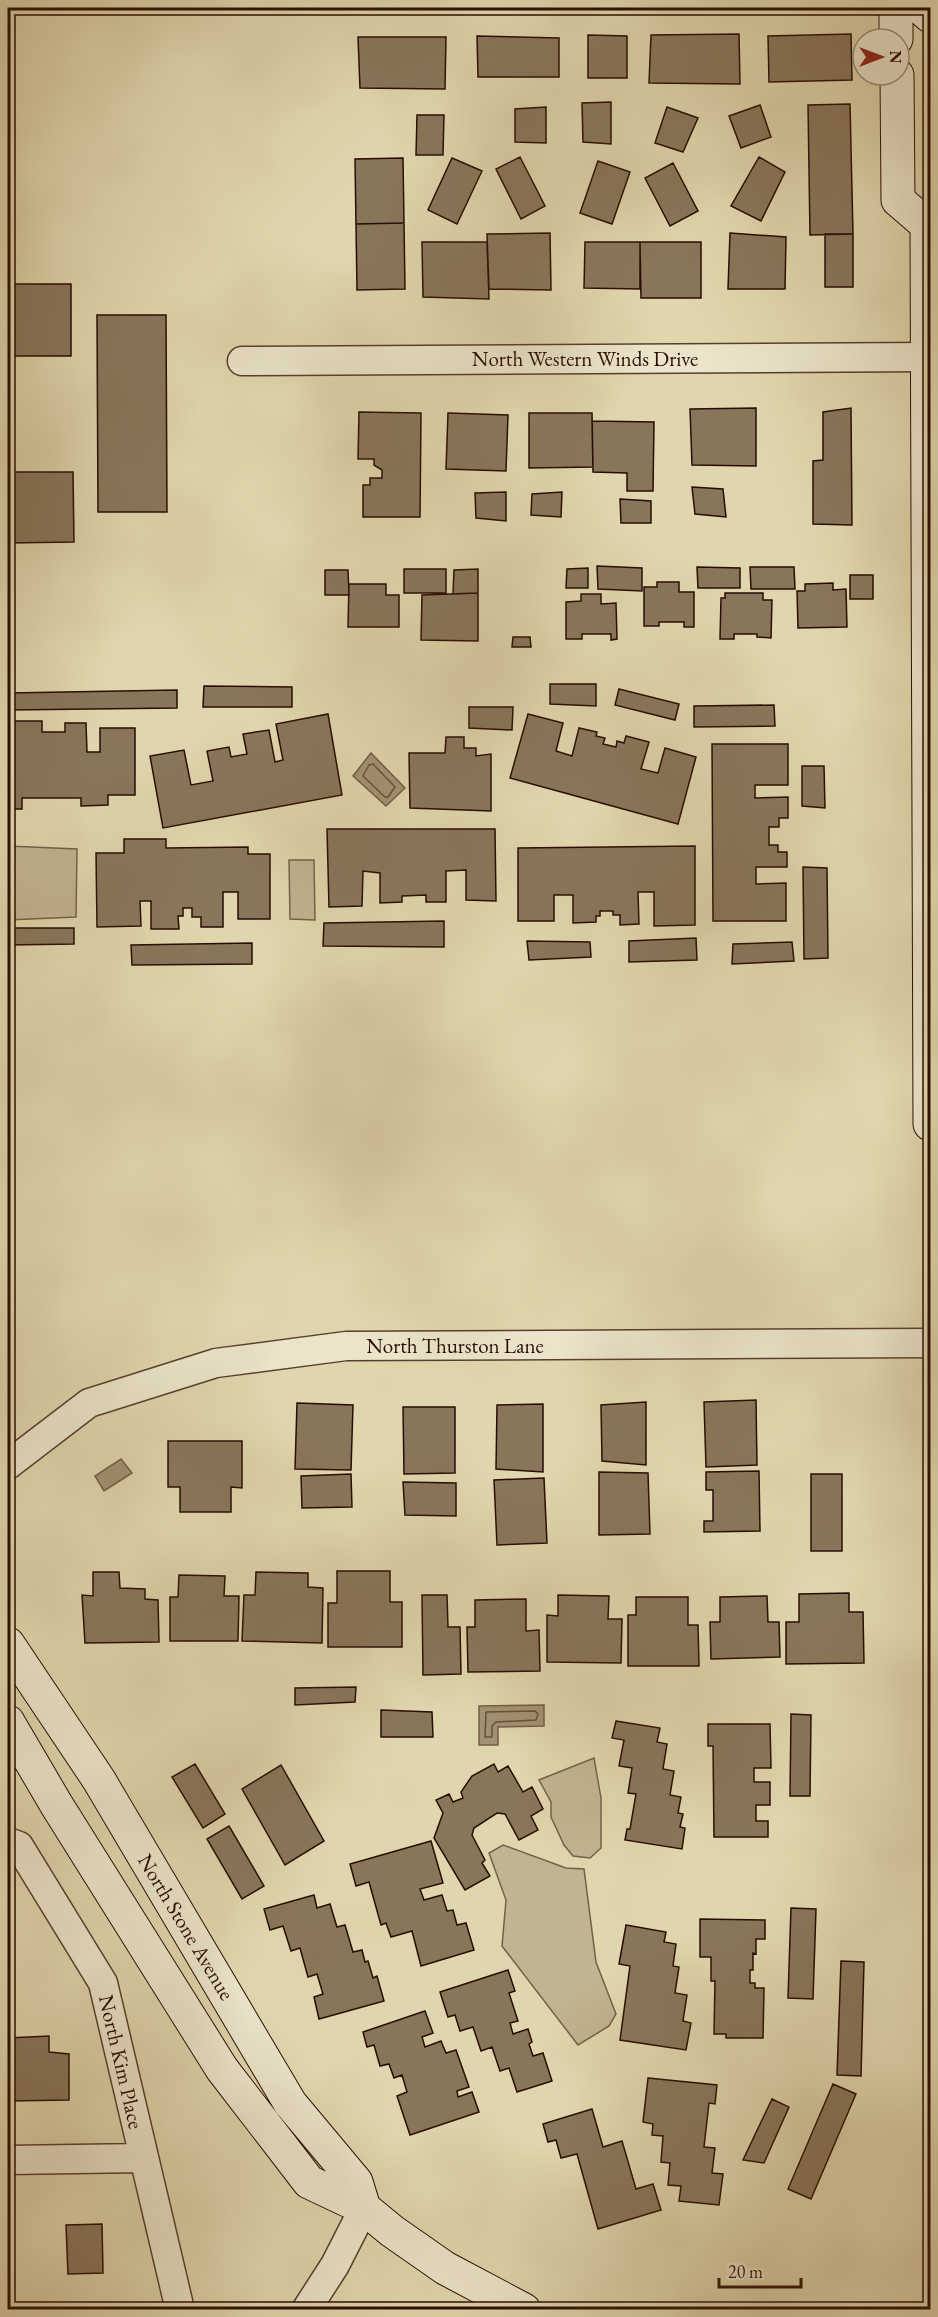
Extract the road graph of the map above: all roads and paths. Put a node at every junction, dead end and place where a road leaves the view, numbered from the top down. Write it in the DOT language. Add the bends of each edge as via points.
graph roads {
  1 [pos="896,8"];
  2 [pos="921,8"];
  3 [pos="930,16"];
  4 [pos="896,27"];
  5 [pos="897,87"];
  6 [pos="929,223"];
  7 [pos="928,357"];
  8 [pos="242,361"];
  9 [pos="930,656"];
  10 [pos="930,862"];
  11 [pos="930,1124"];
  12 [pos="930,1343"];
  13 [pos="8,1465"];
  14 [pos="8,1644"];
  15 [pos="8,1722"];
  16 [pos="8,1842"];
  17 [pos="143,2158"];
  18 [pos="8,2160"];
  19 [pos="364,2208"];
  20 [pos="180,2310"];
  21 [pos="306,2310"];
  22 [pos="524,2310"];
  1 -- 4 [label="main road"];
  2 -- 3 [label="main road"];
  5 -- 6 [label="main road" via="898,200"];
  6 -- 7 [label="main road"];
  7 -- 8 [label="street, North Western Winds Drive"];
  7 -- 9 [label="main road"];
  9 -- 10 [label="main road"];
  10 -- 11 [label="main road"];
  12 -- 13 [label="street, North Thurston Lane" via="346,1346 216,1363 89,1403"];
  14 -- 19 [label="main road, North Stone Avenue" via="99,1780 290,2103 356,2182"];
  15 -- 19 [label="main road, North Stone Avenue" via="222,2069 309,2182"];
  16 -- 17 [label="street, North Kim Place" via="19,1846 103,1983"];
  17 -- 18 [label="street"];
  17 -- 20 [label="street, North Kim Place"];
  19 -- 21 [label="street"];
  19 -- 22 [label="main road, North Stone Avenue" via="445,2268"];
}
